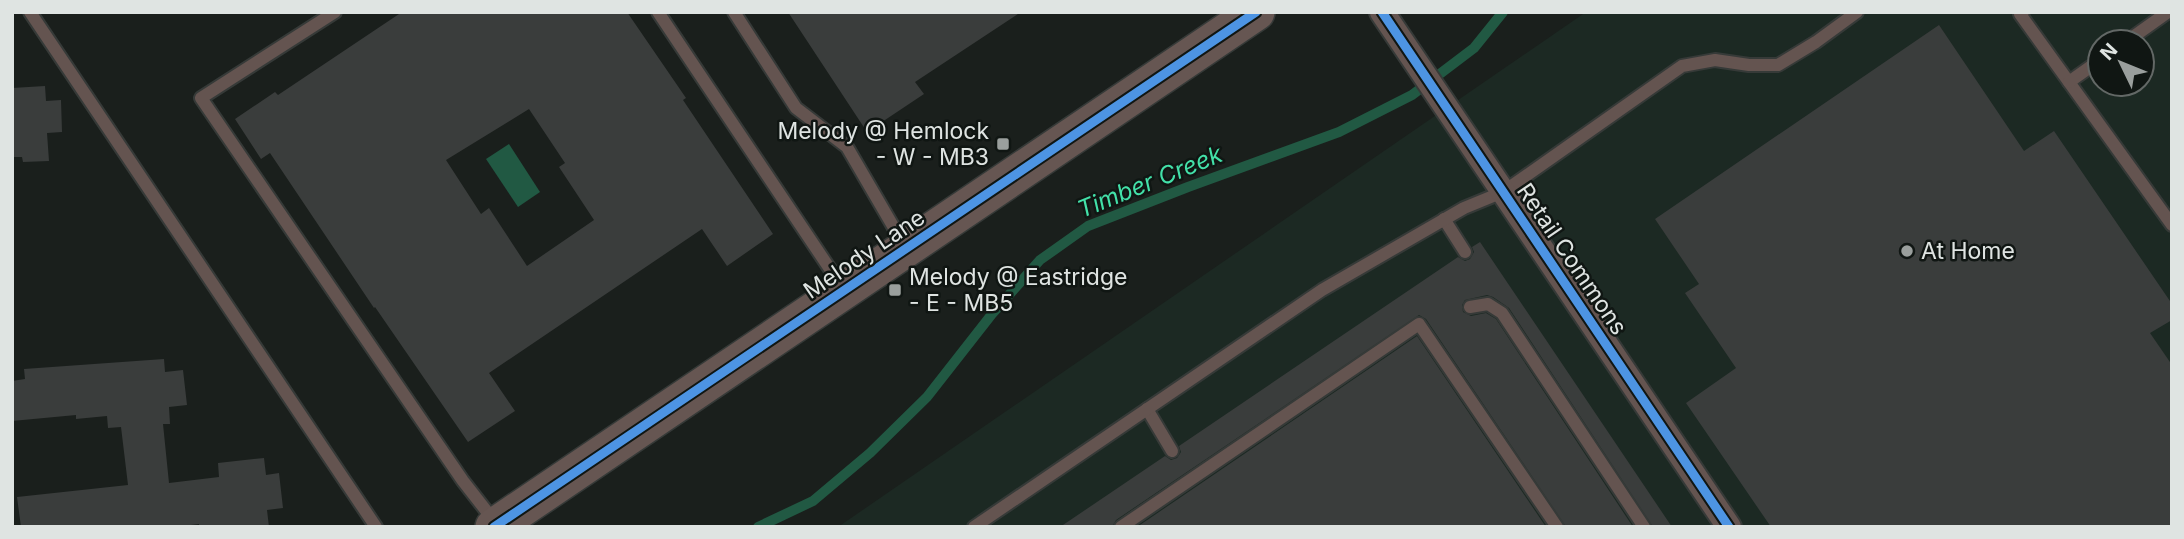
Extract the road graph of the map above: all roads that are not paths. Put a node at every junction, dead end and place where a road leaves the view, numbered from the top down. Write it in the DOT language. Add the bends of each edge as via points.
graph roads {
  1 [pos="30,12"];
  2 [pos="335,12"];
  3 [pos="658,12"];
  4 [pos="734,12"];
  5 [pos="1256,12"];
  6 [pos="1857,12"];
  7 [pos="2168,12"];
  8 [pos="2020,13"];
  9 [pos="1383,14"];
  10 [pos="2146,28"];
  11 [pos="2086,70"];
  12 [pos="2069,82"];
  13 [pos="1503,192"];
  14 [pos="1444,219"];
  15 [pos="2172,225"];
  16 [pos="906,249"];
  17 [pos="1465,252"];
  18 [pos="844,290"];
  19 [pos="1470,307"];
  20 [pos="1147,409"];
  21 [pos="1172,450"];
  22 [pos="497,526"];
  23 [pos="376,527"];
  24 [pos="974,527"];
  25 [pos="1121,527"];
  26 [pos="1557,527"];
  27 [pos="1644,527"];
  28 [pos="1729,527"];
  1 -- 23 [label="lane"];
  2 -- 22 [label="lane" via="201,98"];
  3 -- 18 [label="lane"];
  4 -- 16 [label="lane" via="796,108 847,147"];
  5 -- 16 [label="street, Melody Lane"];
  6 -- 13 [label="lane" via="1778,65 1715,60 1682,66"];
  7 -- 10 [label="lane"];
  8 -- 12 [label="lane"];
  9 -- 13 [label="street, Retail Commons"];
  11 -- 12 [label="lane"];
  12 -- 15 [label="lane"];
  13 -- 14 [label="lane"];
  13 -- 28 [label="street, Retail Commons"];
  14 -- 17 [label="lane"];
  14 -- 20 [label="lane" via="1322,290"];
  16 -- 18 [label="street, Melody Lane"];
  18 -- 22 [label="street, Melody Lane"];
  19 -- 27 [label="lane" via="1488,304 1502,313"];
  20 -- 21 [label="lane"];
  20 -- 24 [label="lane"];
  25 -- 26 [label="lane" via="1419,324"];
}
